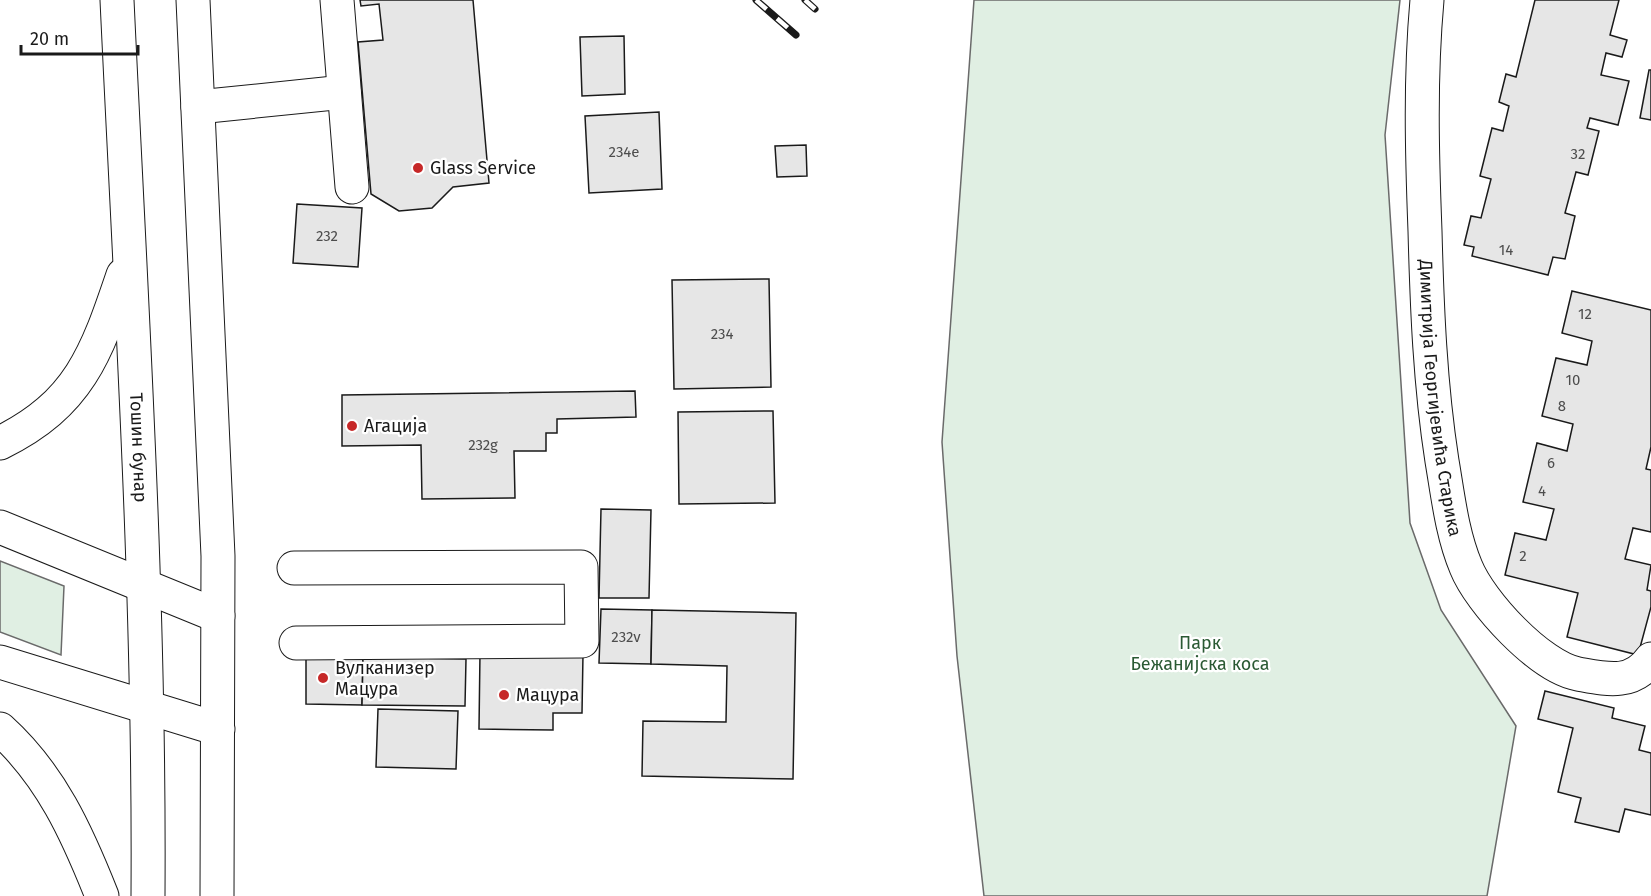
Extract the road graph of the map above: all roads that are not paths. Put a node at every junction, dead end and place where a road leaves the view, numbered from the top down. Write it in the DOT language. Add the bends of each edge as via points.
graph roads {
  1 [pos="117,0"];
  2 [pos="193,0"];
  3 [pos="337,0"];
  4 [pos="1427,0"];
  5 [pos="344,92"];
  6 [pos="198,107"];
  7 [pos="352,187"];
  8 [pos="129,259"];
  9 [pos="0,443"];
  10 [pos="0,527"];
  11 [pos="294,567"];
  12 [pos="144,587"];
  13 [pos="218,616"];
  14 [pos="296,643"];
  15 [pos="0,662"];
  16 [pos="1647,664"];
  17 [pos="148,709"];
  18 [pos="0,729"];
  19 [pos="218,729"];
  20 [pos="102,896"];
  21 [pos="148,896"];
  22 [pos="217,896"];
  1 -- 8 [label="main road, Тошин бунар"];
  2 -- 6 [label="main road"];
  3 -- 5 [label="main road"];
  4 -- 16 [label="main road, Димитрија Георгијевића Старика" via="1422,154 1428,347 1449,502 1466,567 1482,596 1505,623 1536,651 1570,672 1610,680 1635,675"];
  5 -- 6 [label="main road"];
  5 -- 7 [label="main road"];
  6 -- 13 [label="main road"];
  8 -- 9 [label="main road" via="97,345 71,391 31,428"];
  8 -- 12 [label="main road, Тошин бунар"];
  10 -- 12 [label="main road"];
  11 -- 14 [label="main road" via="581,567 582,640"];
  12 -- 13 [label="main road"];
  12 -- 17 [label="main road, Тошин бунар"];
  13 -- 19 [label="main road"];
  15 -- 17 [label="main road"];
  17 -- 19 [label="main road"];
  17 -- 21 [label="main road, Тошин бунар"];
  18 -- 20 [label="main road" via="18,745 54,791 83,847"];
  19 -- 22 [label="main road"];
}
